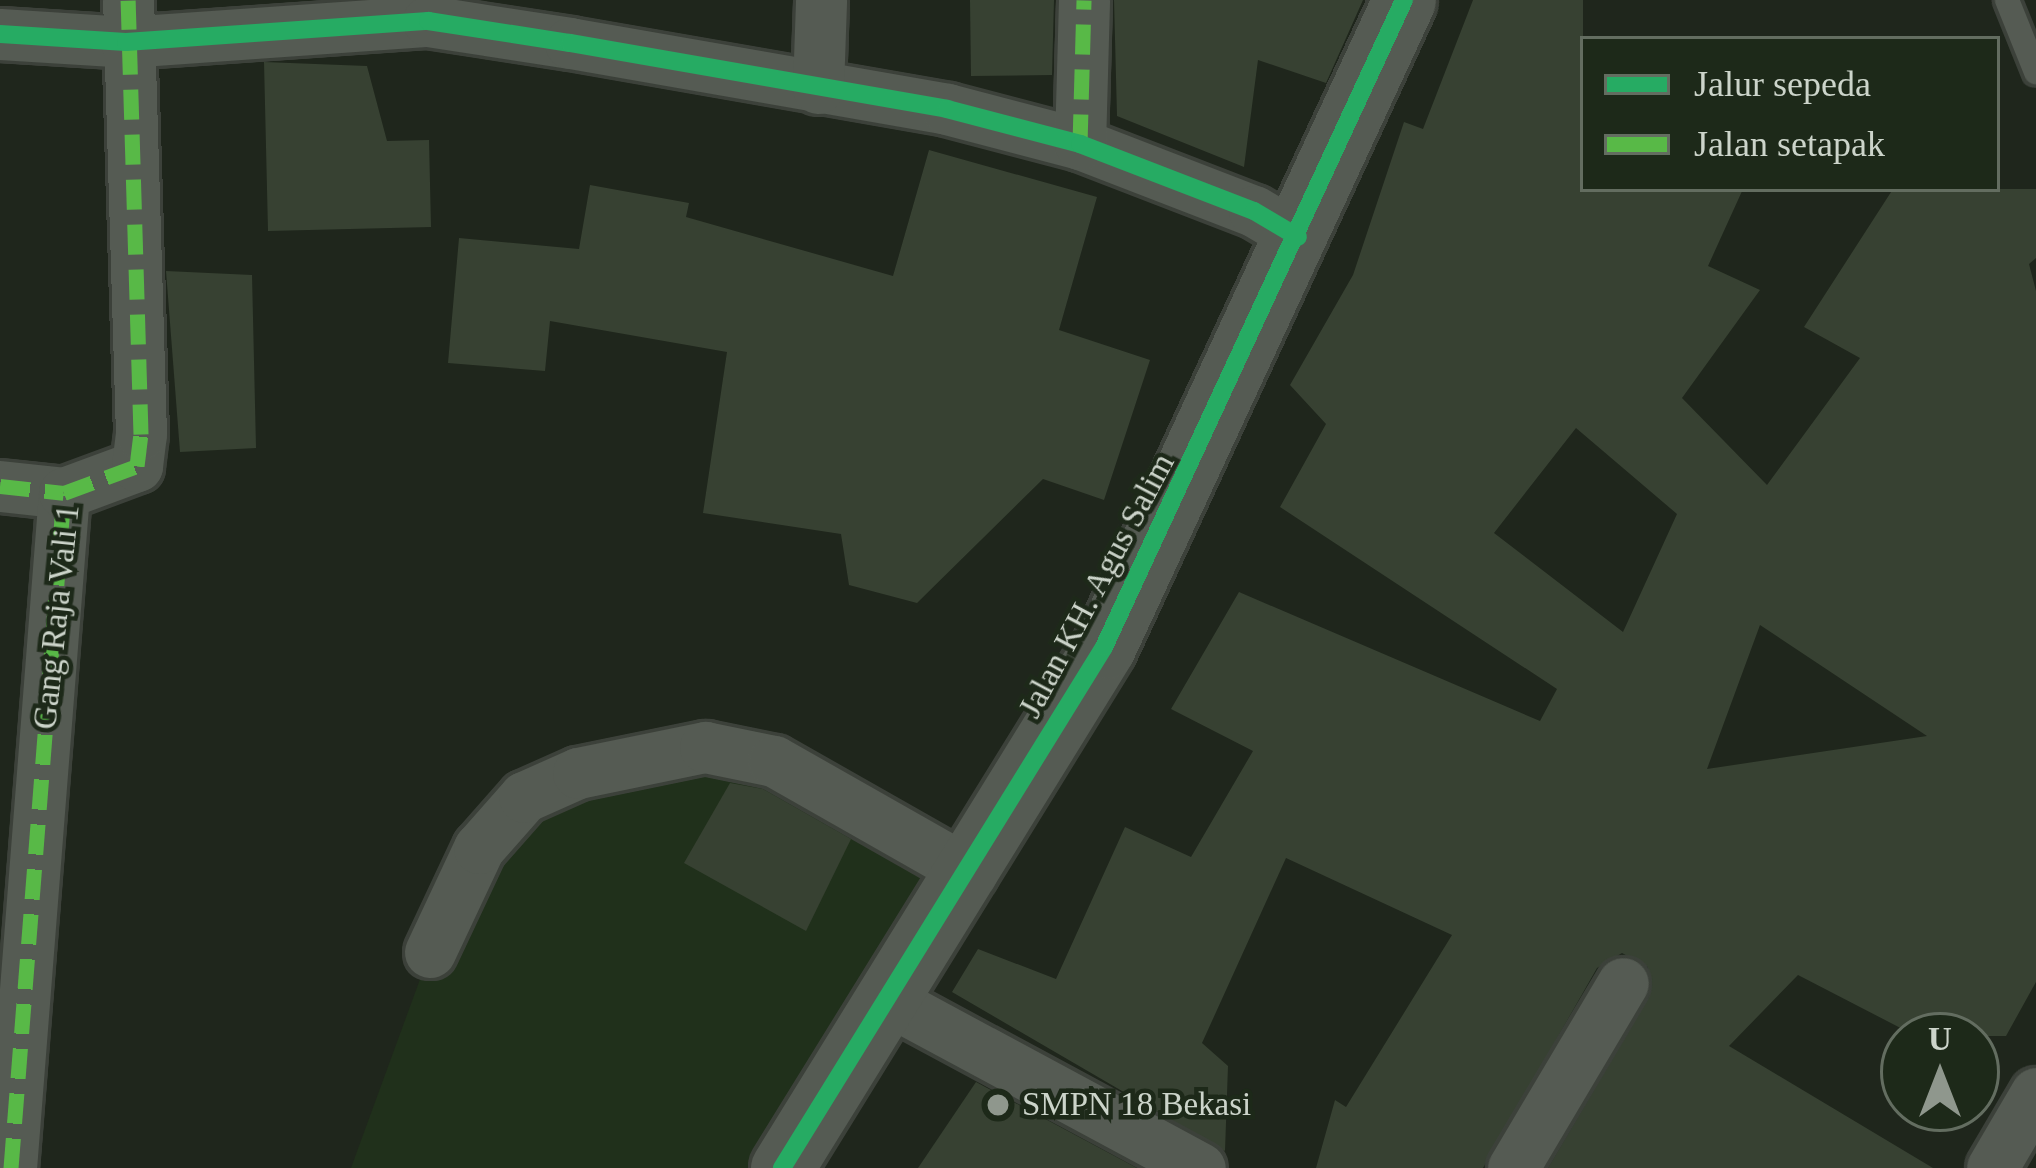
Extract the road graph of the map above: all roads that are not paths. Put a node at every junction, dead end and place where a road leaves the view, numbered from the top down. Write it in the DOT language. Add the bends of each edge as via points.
graph roads {
  1 [pos="821,0"];
  2 [pos="1084,0"];
  3 [pos="1404,0"];
  4 [pos="2008,0"];
  5 [pos="428,11"];
  6 [pos="127,21"];
  7 [pos="0,34"];
  8 [pos="2036,72"];
  9 [pos="818,88"];
  10 [pos="1080,144"];
  11 [pos="1298,237"];
  12 [pos="0,486"];
  13 [pos="64,493"];
  14 [pos="971,873"];
  15 [pos="430,952"];
  16 [pos="1622,983"];
  17 [pos="888,1000"];
  18 [pos="2036,1093"];
  19 [pos="11,1168"];
  20 [pos="782,1168"];
  21 [pos="1200,1168"];
  22 [pos="1514,1168"];
  23 [pos="1992,1168"];
  1 -- 9 [label="street"];
  2 -- 10 [label="street"];
  3 -- 11 [label="street, Jalan KH. Agus Salim"];
  4 -- 8 [label="lane"];
  5 -- 6 [label="street"];
  5 -- 9 [label="street"];
  6 -- 7 [label="street"];
  6 -- 13 [label="street, Gang Raja Vali 1" via="137,466"];
  9 -- 10 [label="street" via="947,109"];
  10 -- 11 [label="street"];
  11 -- 14 [label="street, Jalan KH. Agus Salim" via="1104,647"];
  12 -- 13 [label="street"];
  13 -- 19 [label="street, Gang Raja Vali 1"];
  14 -- 15 [label="street" via="774,760 705,747 578,773 524,797 479,848"];
  14 -- 17 [label="street, Jalan KH. Agus Salim"];
  16 -- 22 [label="street"];
  17 -- 20 [label="street, Jalan KH. Agus Salim"];
  17 -- 21 [label="street"];
  18 -- 23 [label="street"];
}
